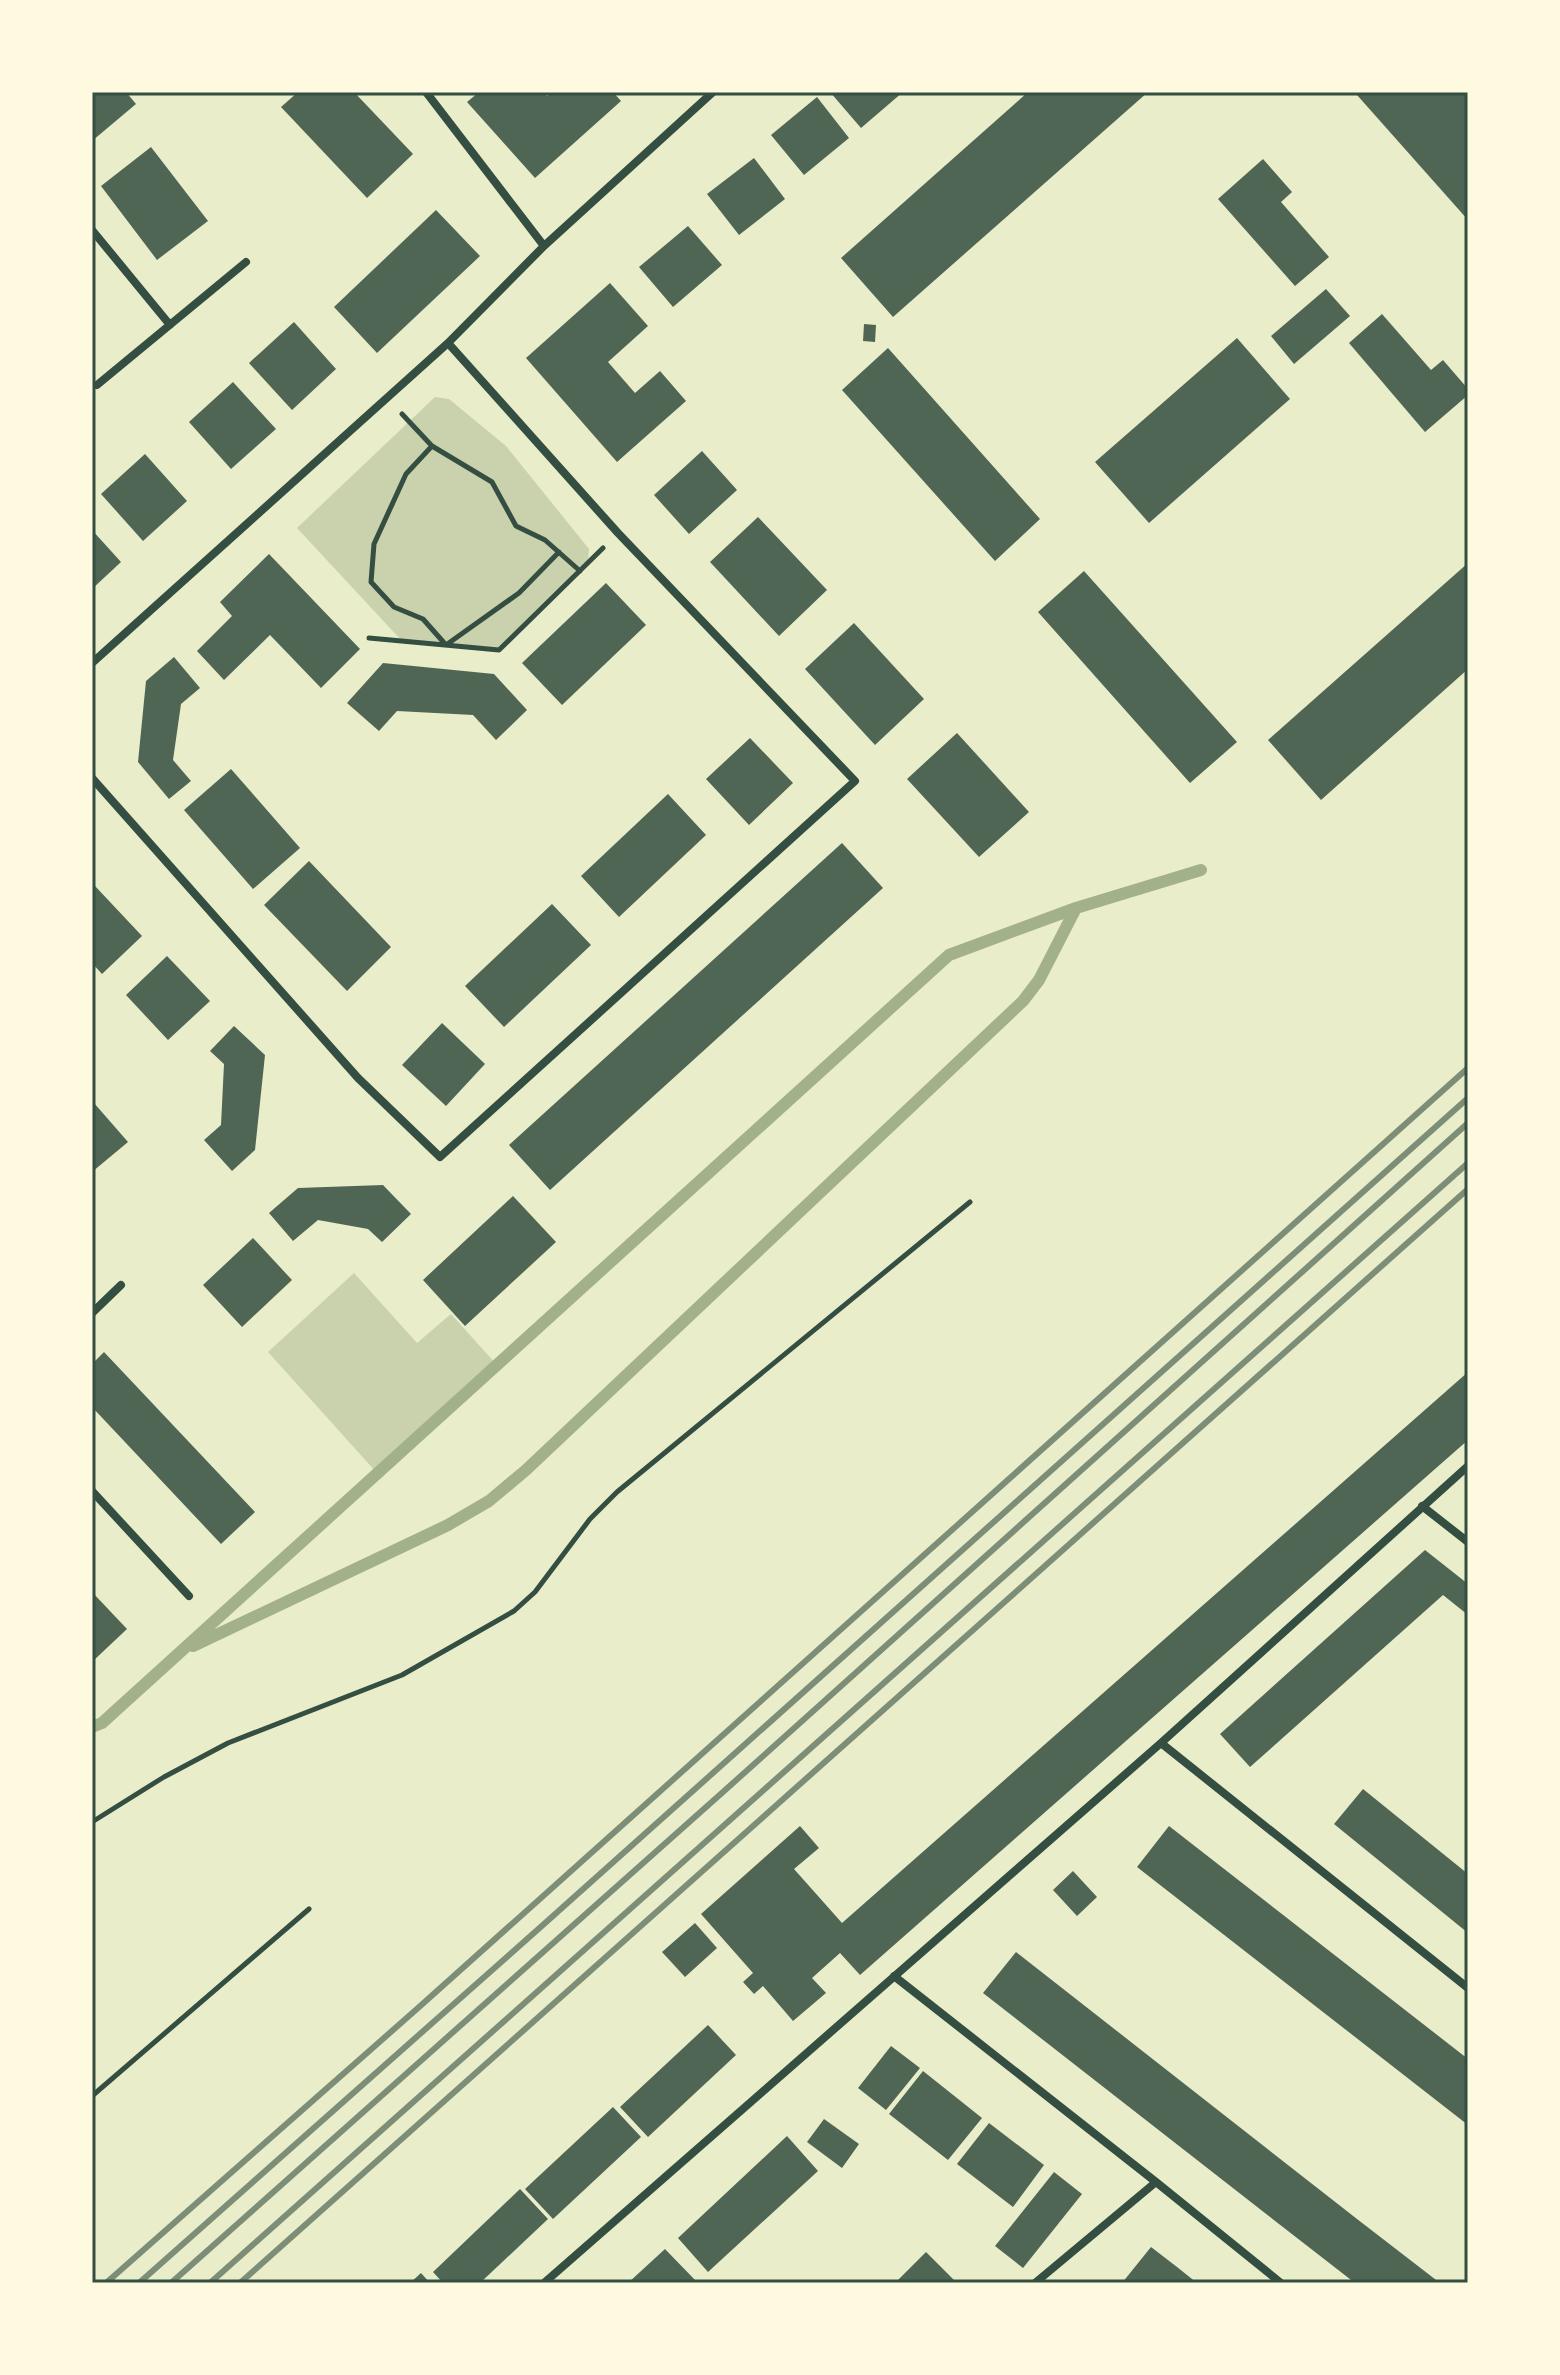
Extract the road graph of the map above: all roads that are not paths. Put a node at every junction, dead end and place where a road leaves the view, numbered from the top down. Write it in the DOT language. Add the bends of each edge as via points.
graph roads {
  1 [pos="426,92"];
  2 [pos="713,92"];
  3 [pos="92,230"];
  4 [pos="544,246"];
  5 [pos="246,262"];
  6 [pos="170,325"];
  7 [pos="448,343"];
  8 [pos="97,385"];
  9 [pos="92,663"];
  10 [pos="92,778"];
  11 [pos="121,1285"];
  12 [pos="92,1313"];
  13 [pos="1468,1466"];
  14 [pos="92,1491"];
  15 [pos="1422,1506"];
  16 [pos="1468,1542"];
  17 [pos="189,1596"];
  18 [pos="1161,1743"];
  19 [pos="894,1976"];
  20 [pos="1468,1988"];
  21 [pos="1156,2182"];
  22 [pos="544,2283"];
  23 [pos="1035,2283"];
  24 [pos="1281,2283"];
  1 -- 4 [label="street"];
  2 -- 4 [label="street"];
  3 -- 6 [label="street"];
  4 -- 7 [label="street"];
  5 -- 6 [label="street"];
  6 -- 8 [label="street"];
  7 -- 9 [label="street"];
  7 -- 10 [label="street" via="618,533 855,781 440,1157 358,1078"];
  11 -- 12 [label="street"];
  13 -- 15 [label="street"];
  14 -- 17 [label="street"];
  15 -- 16 [label="street"];
  15 -- 18 [label="street"];
  18 -- 19 [label="street"];
  18 -- 20 [label="street"];
  19 -- 21 [label="street"];
  19 -- 22 [label="street"];
  21 -- 23 [label="street"];
  21 -- 24 [label="street"];
}
